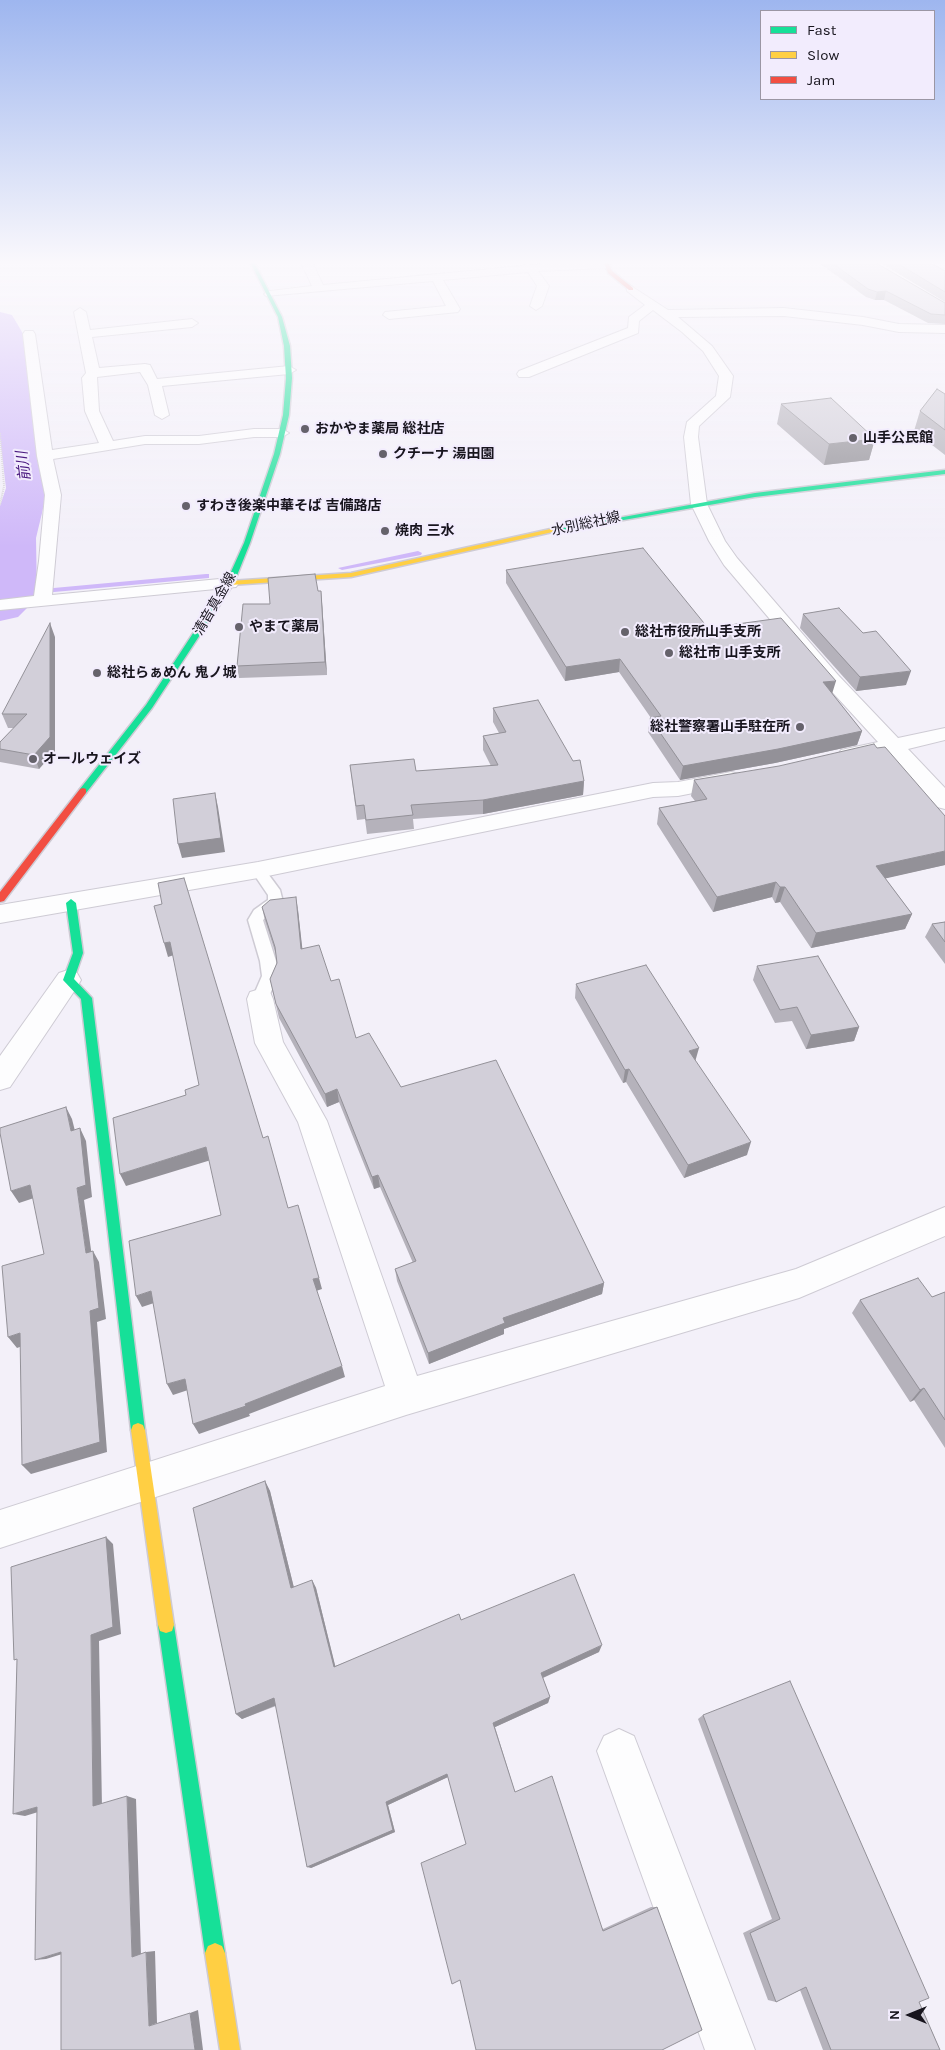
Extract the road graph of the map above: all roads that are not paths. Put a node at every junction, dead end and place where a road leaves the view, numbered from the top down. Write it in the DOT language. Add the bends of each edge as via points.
graph roads {
  1 [pos="32,356"];
  2 [pos="89,356"];
  3 [pos="287,356"];
  4 [pos="570,356"];
  5 [pos="712,356"];
  6 [pos="288,370"];
  7 [pos="93,373"];
  8 [pos="524,374"];
  9 [pos="154,383"];
  10 [pos="162,416"];
  11 [pos="282,433"];
  12 [pos="108,446"];
  13 [pos="45,456"];
  14 [pos="945,472"];
  15 [pos="699,504"];
  16 [pos="230,584"];
  17 [pos="43,595"];
  18 [pos="5,604"];
  19 [pos="945,734"];
  20 [pos="894,745"];
  21 [pos="827,760"];
  22 [pos="756,775"];
  23 [pos="945,802"];
  24 [pos="258,870"];
  25 [pos="0,899"];
  26 [pos="71,903"];
  27 [pos="0,914"];
  28 [pos="68,980"];
  29 [pos="260,999"];
  30 [pos="0,1079"];
  31 [pos="945,1221"];
  32 [pos="406,1397"];
  33 [pos="144,1481"];
  34 [pos="0,1528"];
  35 [pos="618,1751"];
  36 [pos="230,2050"];
  37 [pos="730,2050"];
  1 -- 13 [label="street"];
  2 -- 7 [label="street"];
  3 -- 6 [label="main road, 清音真金線"];
  4 -- 8 [label="street"];
  5 -- 15 [label="street" via="726,376 722,396 692,425"];
  6 -- 9 [label="street"];
  6 -- 11 [label="main road, 清音真金線"];
  7 -- 9 [label="street" via="145,368"];
  7 -- 12 [label="street" via="89,378 92,411"];
  9 -- 10 [label="street"];
  11 -- 12 [label="street" via="199,440 145,440"];
  11 -- 16 [label="main road, 清音真金線" via="262,504"];
  12 -- 13 [label="street"];
  13 -- 17 [label="street" via="53,495"];
  14 -- 15 [label="main road, 水別総社線"];
  15 -- 16 [label="main road, 水別総社線" via="568,527 351,575"];
  15 -- 20 [label="street" via="705,521 730,561 831,680"];
  16 -- 17 [label="street"];
  16 -- 25 [label="main road, 清音真金線" via="148,706"];
  17 -- 18 [label="street"];
  19 -- 20 [label="street"];
  20 -- 21 [label="street"];
  20 -- 23 [label="street"];
  22 -- 24 [label="street" via="653,790"];
  24 -- 26 [label="street"];
  24 -- 29 [label="lane" via="275,894 276,902 255,920 270,976"];
  26 -- 27 [label="street"];
  26 -- 28 [label="main road" via="78,953"];
  28 -- 30 [label="street"];
  28 -- 33 [label="main road" via="86,998"];
  29 -- 32 [label="street" via="269,1043 312,1121"];
  31 -- 32 [label="street" via="798,1283"];
  32 -- 33 [label="street"];
  33 -- 34 [label="street"];
  33 -- 36 [label="main road"];
  35 -- 37 [label="street"];
}
